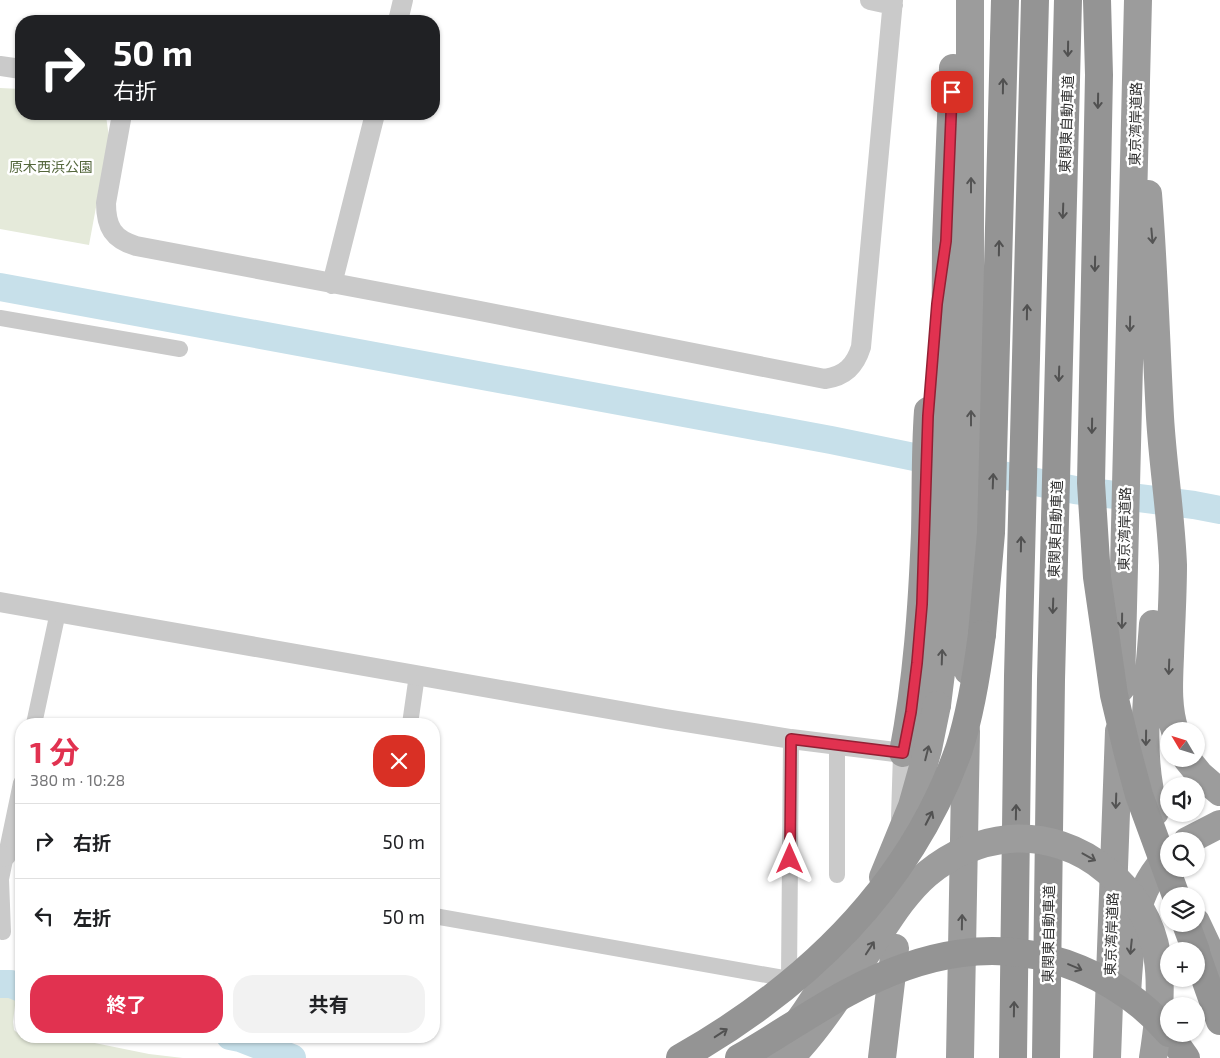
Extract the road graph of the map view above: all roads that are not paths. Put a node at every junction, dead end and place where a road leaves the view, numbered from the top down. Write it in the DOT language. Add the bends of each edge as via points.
graph roads {
  1 [pos="403,0"];
  2 [pos="870,0"];
  3 [pos="957,0"];
  4 [pos="970,0"];
  5 [pos="1005,0"];
  6 [pos="1035,0"];
  7 [pos="1068,0"];
  8 [pos="1097,0"];
  9 [pos="1138,0"];
  10 [pos="893,3"];
  11 [pos="399,15"];
  12 [pos="1137,48"];
  13 [pos="0,66"];
  14 [pos="15,69"];
  15 [pos="121,120"];
  16 [pos="373,120"];
  17 [pos="332,284"];
  18 [pos="0,318"];
  19 [pos="180,349"];
  20 [pos="947,536"];
  21 [pos="1164,566"];
  22 [pos="0,602"];
  23 [pos="58,612"];
  24 [pos="417,675"];
  25 [pos="35,718"];
  26 [pos="411,718"];
  27 [pos="1173,722"];
  28 [pos="791,739"];
  29 [pos="837,746"];
  30 [pos="903,753"];
  31 [pos="1194,768"];
  32 [pos="1220,792"];
  33 [pos="15,807"];
  34 [pos="1220,824"];
  35 [pos="1162,832"];
  36 [pos="1204,832"];
  37 [pos="3,856"];
  38 [pos="1160,866"];
  39 [pos="837,875"];
  40 [pos="1173,887"];
  41 [pos="440,917"];
  42 [pos="3,932"];
  43 [pos="1201,932"];
  44 [pos="894,948"];
  45 [pos="1220,973"];
  46 [pos="1205,978"];
  47 [pos="1220,1021"];
  48 [pos="1160,1023"];
  49 [pos="1175,1042"];
  50 [pos="680,1058"];
  51 [pos="739,1058"];
  52 [pos="769,1058"];
  53 [pos="790,1058"];
  54 [pos="882,1058"];
  55 [pos="893,1058"];
  56 [pos="960,1058"];
  57 [pos="1013,1058"];
  58 [pos="1046,1058"];
  59 [pos="1107,1058"];
  60 [pos="1122,1058"];
  61 [pos="1153,1058"];
  62 [pos="1186,1058"];
  1 -- 11 [label="street"];
  2 -- 10 [label="street"];
  3 -- 20 [label="highway" via="946,241 929,397"];
  20 -- 4 [label="highway, one-way"];
  50 -- 5 [label="highway, one-way, bridge" via="755,1011 852,926 920,835 959,748 978,664 991,533"];
  57 -- 6 [label="highway, one-way, bridge" via="1018,676"];
  7 -- 58 [label="highway, 東関東自動車道, one-way, bridge" via="1050,680"];
  8 -- 40 [label="highway, one-way, bridge" via="1099,75 1091,482 1097,577 1114,695 1128,754 1139,796"];
  9 -- 12 [label="highway, 東京湾岸道路"];
  10 -- 17 [label="street" via="861,347 853,365 845,372 830,378 814,378"];
  12 -- 21 [label="highway, one-way" via="1152,245"];
  12 -- 59 [label="highway, 東京湾岸道路, one-way" via="1121,690"];
  13 -- 14 [label="street"];
  15 -- 17 [label="street" via="106,203 110,227 117,236 136,246"];
  16 -- 17 [label="street"];
  18 -- 19 [label="street"];
  20 -- 30 [label="highway" via="917,663"];
  52 -- 20 [label="highway, one-way, bridge" via="819,990 881,882 912,806 928,749 942,665"];
  56 -- 20 [label="highway, one-way"];
  21 -- 27 [label="highway, one-way" via="1168,690"];
  21 -- 35 [label="highway, one-way" via="1145,741 1148,775"];
  22 -- 23 [label="street"];
  23 -- 24 [label="street"];
  23 -- 25 [label="street"];
  24 -- 26 [label="street"];
  24 -- 28 [label="street"];
  28 -- 29 [label="street"];
  28 -- 41 [label="street" via="789,979"];
  29 -- 30 [label="street"];
  29 -- 39 [label="street"];
  30 -- 44 [label="street"];
  31 -- 32 [label="highway"];
  33 -- 37 [label="street"];
  34 -- 36 [label="highway"];
  37 -- 42 [label="street"];
  38 -- 60 [label="highway, one-way" via="1140,900 1133,929"];
  43 -- 45 [label="highway"];
  44 -- 54 [label="highway"];
  44 -- 55 [label="street"];
  46 -- 47 [label="highway"];
  51 -- 48 [label="highway, one-way, bridge" via="846,993 905,966 951,954 986,950 1020,952 1064,962 1128,996"];
  49 -- 62 [label="highway"];
  53 -- 61 [label="highway, one-way, bridge" via="818,1027 889,919 927,874 963,851 983,844 1018,839 1056,843 1095,861 1118,879 1144,913 1152,932 1160,975 1160,1011"];
}
